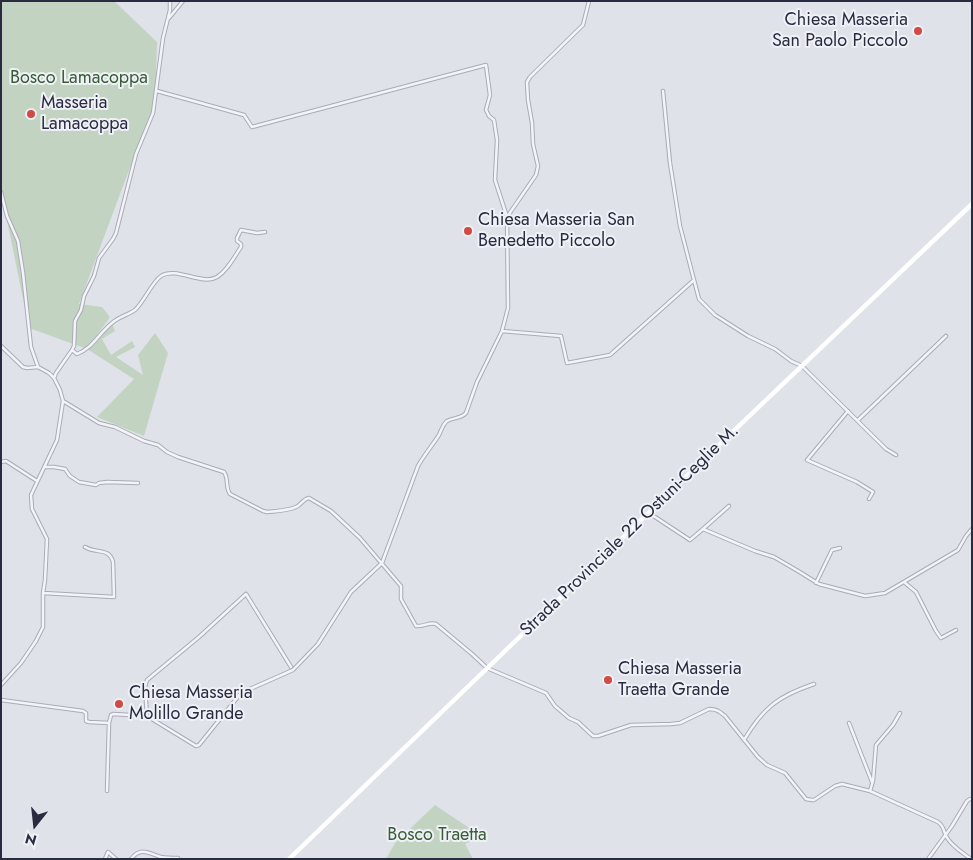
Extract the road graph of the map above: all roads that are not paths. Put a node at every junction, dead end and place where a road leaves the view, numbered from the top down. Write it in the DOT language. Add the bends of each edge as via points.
graph roads {
  1 [pos="170,1"];
  2 [pos="183,1"];
  3 [pos="589,1"];
  4 [pos="170,10"];
  5 [pos="175,10"];
  6 [pos="168,19"];
  7 [pos="157,91"];
  8 [pos="663,91"];
  9 [pos="1,192"];
  10 [pos="972,204"];
  11 [pos="507,217"];
  12 [pos="265,232"];
  13 [pos="694,280"];
  14 [pos="502,331"];
  15 [pos="946,336"];
  16 [pos="1,346"];
  17 [pos="72,350"];
  18 [pos="802,366"];
  19 [pos="38,367"];
  20 [pos="54,378"];
  21 [pos="63,401"];
  22 [pos="848,411"];
  23 [pos="858,420"];
  24 [pos="896,455"];
  25 [pos="1,462"];
  26 [pos="44,467"];
  27 [pos="37,481"];
  28 [pos="138,483"];
  29 [pos="869,499"];
  30 [pos="729,506"];
  31 [pos="649,512"];
  32 [pos="703,529"];
  33 [pos="972,529"];
  34 [pos="85,547"];
  35 [pos="840,548"];
  36 [pos="382,563"];
  37 [pos="904,582"];
  38 [pos="816,583"];
  39 [pos="43,593"];
  40 [pos="956,630"];
  41 [pos="291,667"];
  42 [pos="487,668"];
  43 [pos="814,684"];
  44 [pos="1,685"];
  45 [pos="1,700"];
  46 [pos="900,713"];
  47 [pos="147,716"];
  48 [pos="109,722"];
  49 [pos="849,723"];
  50 [pos="744,740"];
  51 [pos="872,784"];
  52 [pos="107,791"];
  53 [pos="870,791"];
  54 [pos="972,799"];
  55 [pos="946,835"];
  56 [pos="178,858"];
  57 [pos="104,859"];
  58 [pos="116,859"];
  59 [pos="132,859"];
  60 [pos="289,859"];
  61 [pos="928,859"];
  62 [pos="972,859"];
  1 -- 4 [label="street"];
  2 -- 5 [label="street"];
  3 -- 11 [label="street" via="583,25 527,82 538,166 536,175"];
  4 -- 5 [label="street"];
  4 -- 6 [label="street"];
  5 -- 6 [label="street"];
  6 -- 7 [label="street"];
  7 -- 11 [label="street" via="244,115 252,127 486,65 490,95 486,110 494,120 497,140 495,180"];
  7 -- 17 [label="street" via="153,113 136,154 116,233 99,258 75,321"];
  8 -- 13 [label="street" via="680,226"];
  9 -- 19 [label="street" via="18,241 31,347"];
  10 -- 18 [label="main road, Strada Provinciale 22 Ostuni-Ceglie M."];
  11 -- 14 [label="street" via="508,308"];
  12 -- 17 [label="street" via="257,234 241,230 237,238 241,247 229,266 216,278 170,273 160,276 135,310 112,323 87,349 78,354"];
  13 -- 14 [label="street" via="610,355 567,363 561,336"];
  13 -- 18 [label="street" via="699,298 715,315"];
  14 -- 36 [label="street" via="477,382 466,414 444,424 418,466"];
  15 -- 23 [label="street"];
  16 -- 19 [label="street" via="24,367"];
  17 -- 20 [label="street"];
  18 -- 22 [label="street"];
  18 -- 31 [label="main road, Strada Provinciale 22 Ostuni-Ceglie M."];
  19 -- 20 [label="street"];
  20 -- 21 [label="street"];
  21 -- 26 [label="street" via="57,440"];
  21 -- 36 [label="street" via="98,422 184,460 224,472 228,493 263,511 291,509 305,499 312,499 360,538"];
  22 -- 23 [label="street"];
  22 -- 29 [label="street" via="807,460 873,492"];
  23 -- 24 [label="street"];
  25 -- 27 [label="street" via="6,461"];
  26 -- 27 [label="street"];
  26 -- 28 [label="street" via="66,469 79,482 96,485"];
  27 -- 39 [label="street" via="31,502 47,539"];
  30 -- 32 [label="street"];
  31 -- 32 [label="street" via="690,540"];
  31 -- 42 [label="main road, Strada Provinciale 22 Ostuni-Ceglie M."];
  32 -- 38 [label="street" via="774,557"];
  33 -- 37 [label="street" via="958,550"];
  34 -- 39 [label="street" via="107,552 112,557 114,596"];
  35 -- 38 [label="street" via="832,550"];
  36 -- 42 [label="street" via="402,586 401,599 416,626 436,624"];
  36 -- 47 [label="street" via="351,592 318,644 293,670 241,693 199,745"];
  37 -- 38 [label="street" via="885,593 865,596"];
  37 -- 40 [label="street" via="916,592 941,638"];
  39 -- 44 [label="street" via="42,632"];
  41 -- 47 [label="street" via="246,594 147,680"];
  42 -- 50 [label="street" via="546,693 555,706 593,736 631,726 680,722 714,709"];
  42 -- 60 [label="main road, Strada Provinciale 22 Ostuni-Ceglie M."];
  43 -- 50 [label="street" via="776,702 759,717"];
  45 -- 48 [label="street" via="83,711 88,722"];
  46 -- 51 [label="street" via="876,745"];
  47 -- 48 [label="street" via="113,714"];
  48 -- 52 [label="street"];
  49 -- 51 [label="street"];
  50 -- 53 [label="street" via="758,757 785,773 806,799 814,800 842,784"];
  51 -- 53 [label="street"];
  53 -- 55 [label="street" via="938,822"];
  54 -- 55 [label="street" via="967,801"];
  55 -- 61 [label="street"];
  55 -- 62 [label="street"];
  56 -- 59 [label="street" via="159,857 146,851 135,854"];
  57 -- 58 [label="street" via="108,852"];
}
